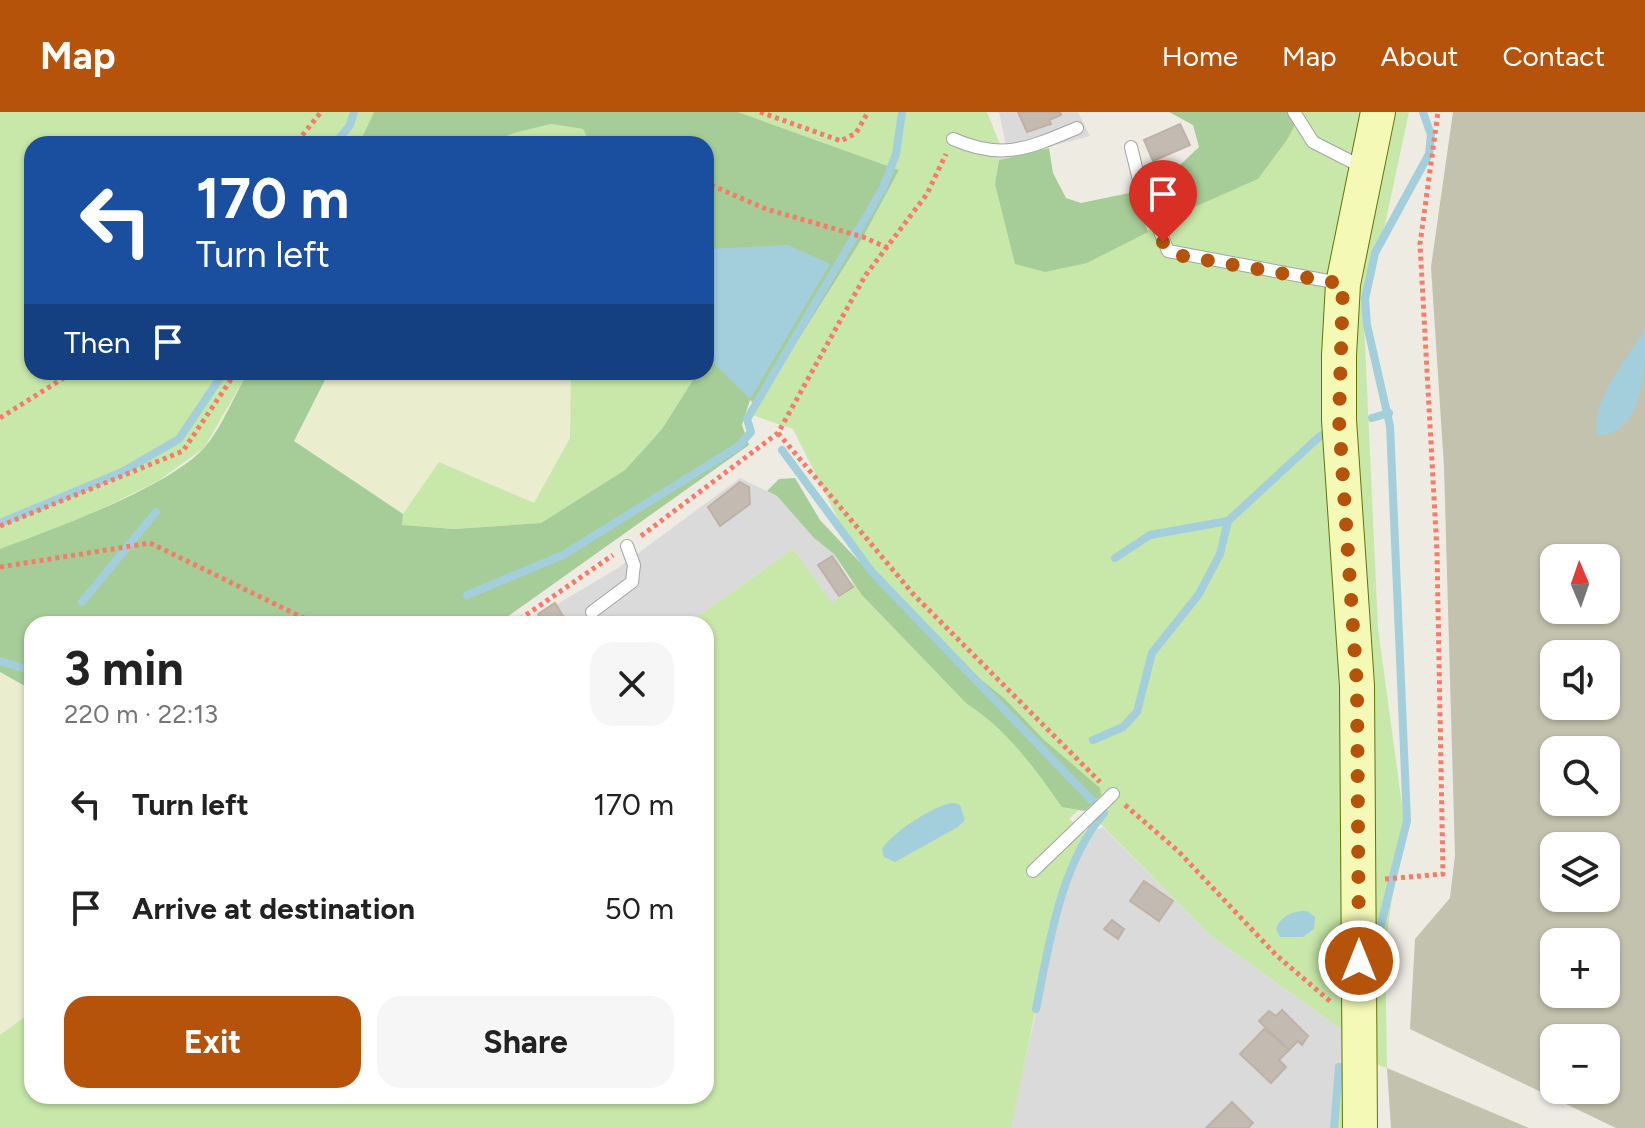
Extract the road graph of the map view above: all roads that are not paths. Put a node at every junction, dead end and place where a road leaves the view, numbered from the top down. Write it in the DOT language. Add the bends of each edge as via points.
graph roads {
  1 [pos="1294,112"];
  2 [pos="1378,112"];
  3 [pos="1077,128"];
  4 [pos="953,139"];
  5 [pos="1131,147"];
  6 [pos="1364,169"];
  7 [pos="1343,284"];
  8 [pos="627,546"];
  9 [pos="592,612"];
  10 [pos="1113,794"];
  11 [pos="1033,871"];
  12 [pos="1360,1128"];
  1 -- 6 [label="lane" via="1313,142"];
  2 -- 6 [label="street"];
  3 -- 4 [label="lane" via="999,153"];
  5 -- 7 [label="lane" via="1168,251"];
  6 -- 7 [label="street"];
  7 -- 12 [label="street" via="1339,420 1357,686"];
  8 -- 9 [label="lane" via="634,565 632,582"];
  10 -- 11 [label="lane"];
}
